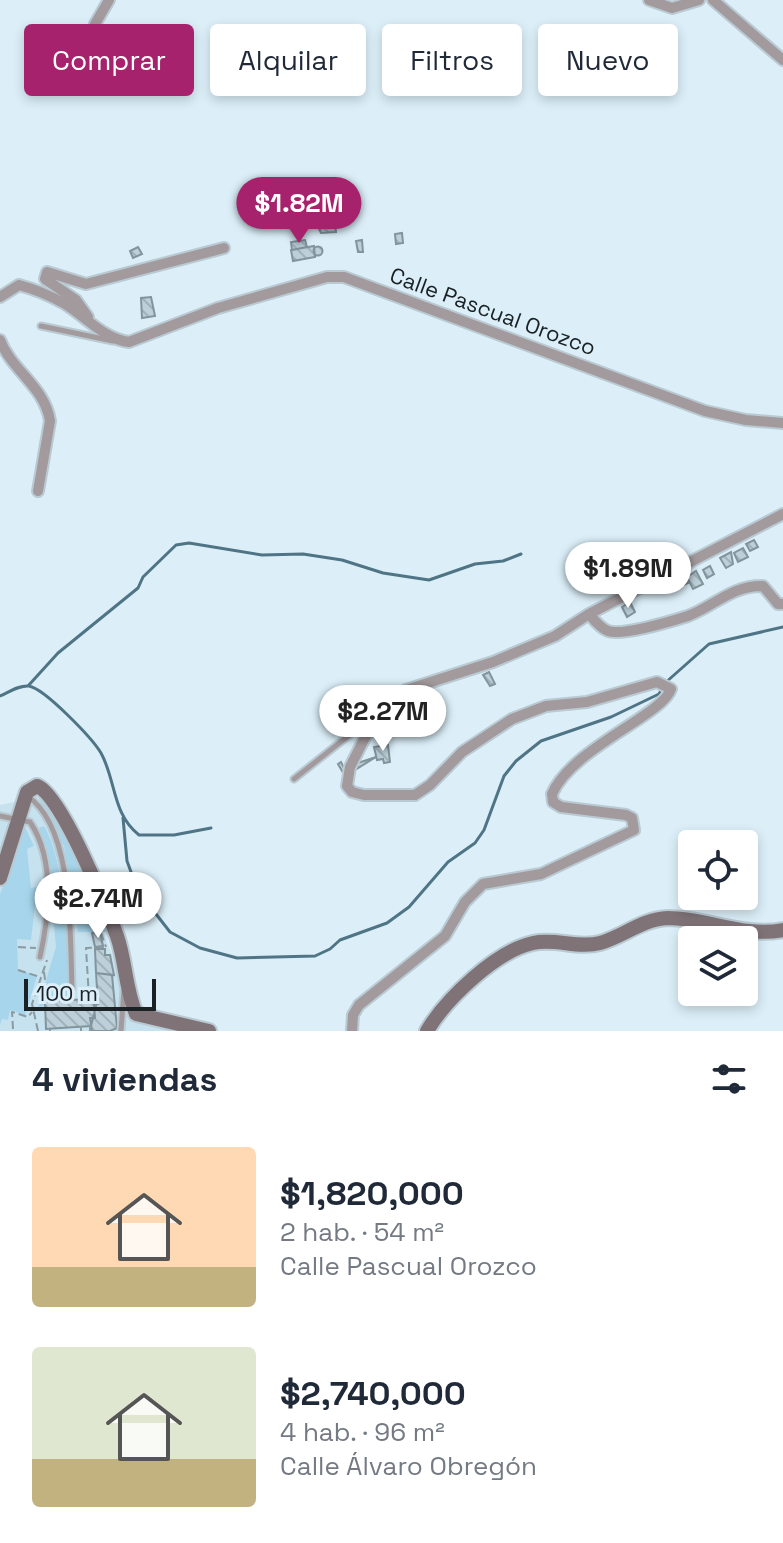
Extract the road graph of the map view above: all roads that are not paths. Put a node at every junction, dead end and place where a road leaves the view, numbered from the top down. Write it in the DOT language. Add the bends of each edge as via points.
graph roads {
  1 [pos="109,0"];
  2 [pos="649,0"];
  3 [pos="699,0"];
  4 [pos="713,0"];
  5 [pos="95,24"];
  6 [pos="783,60"];
  7 [pos="224,248"];
  8 [pos="0,297"];
  9 [pos="94,325"];
  10 [pos="41,326"];
  11 [pos="0,340"];
  12 [pos="114,341"];
  13 [pos="783,423"];
  14 [pos="38,491"];
  15 [pos="783,514"];
  16 [pos="783,604"];
  17 [pos="589,614"];
  18 [pos="378,712"];
  19 [pos="294,779"];
  20 [pos="26,795"];
  21 [pos="0,816"];
  22 [pos="19,818"];
  23 [pos="0,878"];
  24 [pos="783,930"];
  25 [pos="40,957"];
  26 [pos="125,986"];
  27 [pos="72,988"];
  28 [pos="121,1031"];
  29 [pos="209,1031"];
  30 [pos="352,1031"];
  31 [pos="427,1031"];
  1 -- 5 [label="street"];
  2 -- 3 [label="street" via="672,8"];
  4 -- 6 [label="street"];
  7 -- 9 [label="street" via="99,283 76,283 51,272 43,275 76,300"];
  8 -- 9 [label="street" via="19,285 64,304"];
  9 -- 12 [label="street"];
  10 -- 12 [label="lane"];
  11 -- 14 [label="street" via="49,411"];
  12 -- 13 [label="street, Calle Pascual Orozco" via="143,338 218,308 327,277 344,277 705,411"];
  15 -- 17 [label="street"];
  16 -- 17 [label="street" via="763,586 752,586 725,594 689,615 619,633 609,632"];
  17 -- 18 [label="street" via="528,648 406,690"];
  18 -- 19 [label="lane"];
  18 -- 30 [label="street" via="350,767 347,786 364,795 415,795 462,752 528,711 603,699 657,682 671,689 667,700 618,730 573,767 552,794 561,807 626,815 634,830 541,874 483,884 445,936 359,1005"];
  20 -- 22 [label="main road"];
  20 -- 26 [label="main road" via="37,786 55,801 118,939"];
  20 -- 27 [label="lane" via="49,823 66,880"];
  21 -- 22 [label="lane"];
  22 -- 23 [label="main road"];
  22 -- 25 [label="lane" via="30,822 38,835 44,861 48,900"];
  24 -- 31 [label="main road" via="751,932 666,918 638,924 598,944 534,943 465,985"];
  26 -- 28 [label="lane"];
  26 -- 29 [label="main road" via="138,1016"];
}
